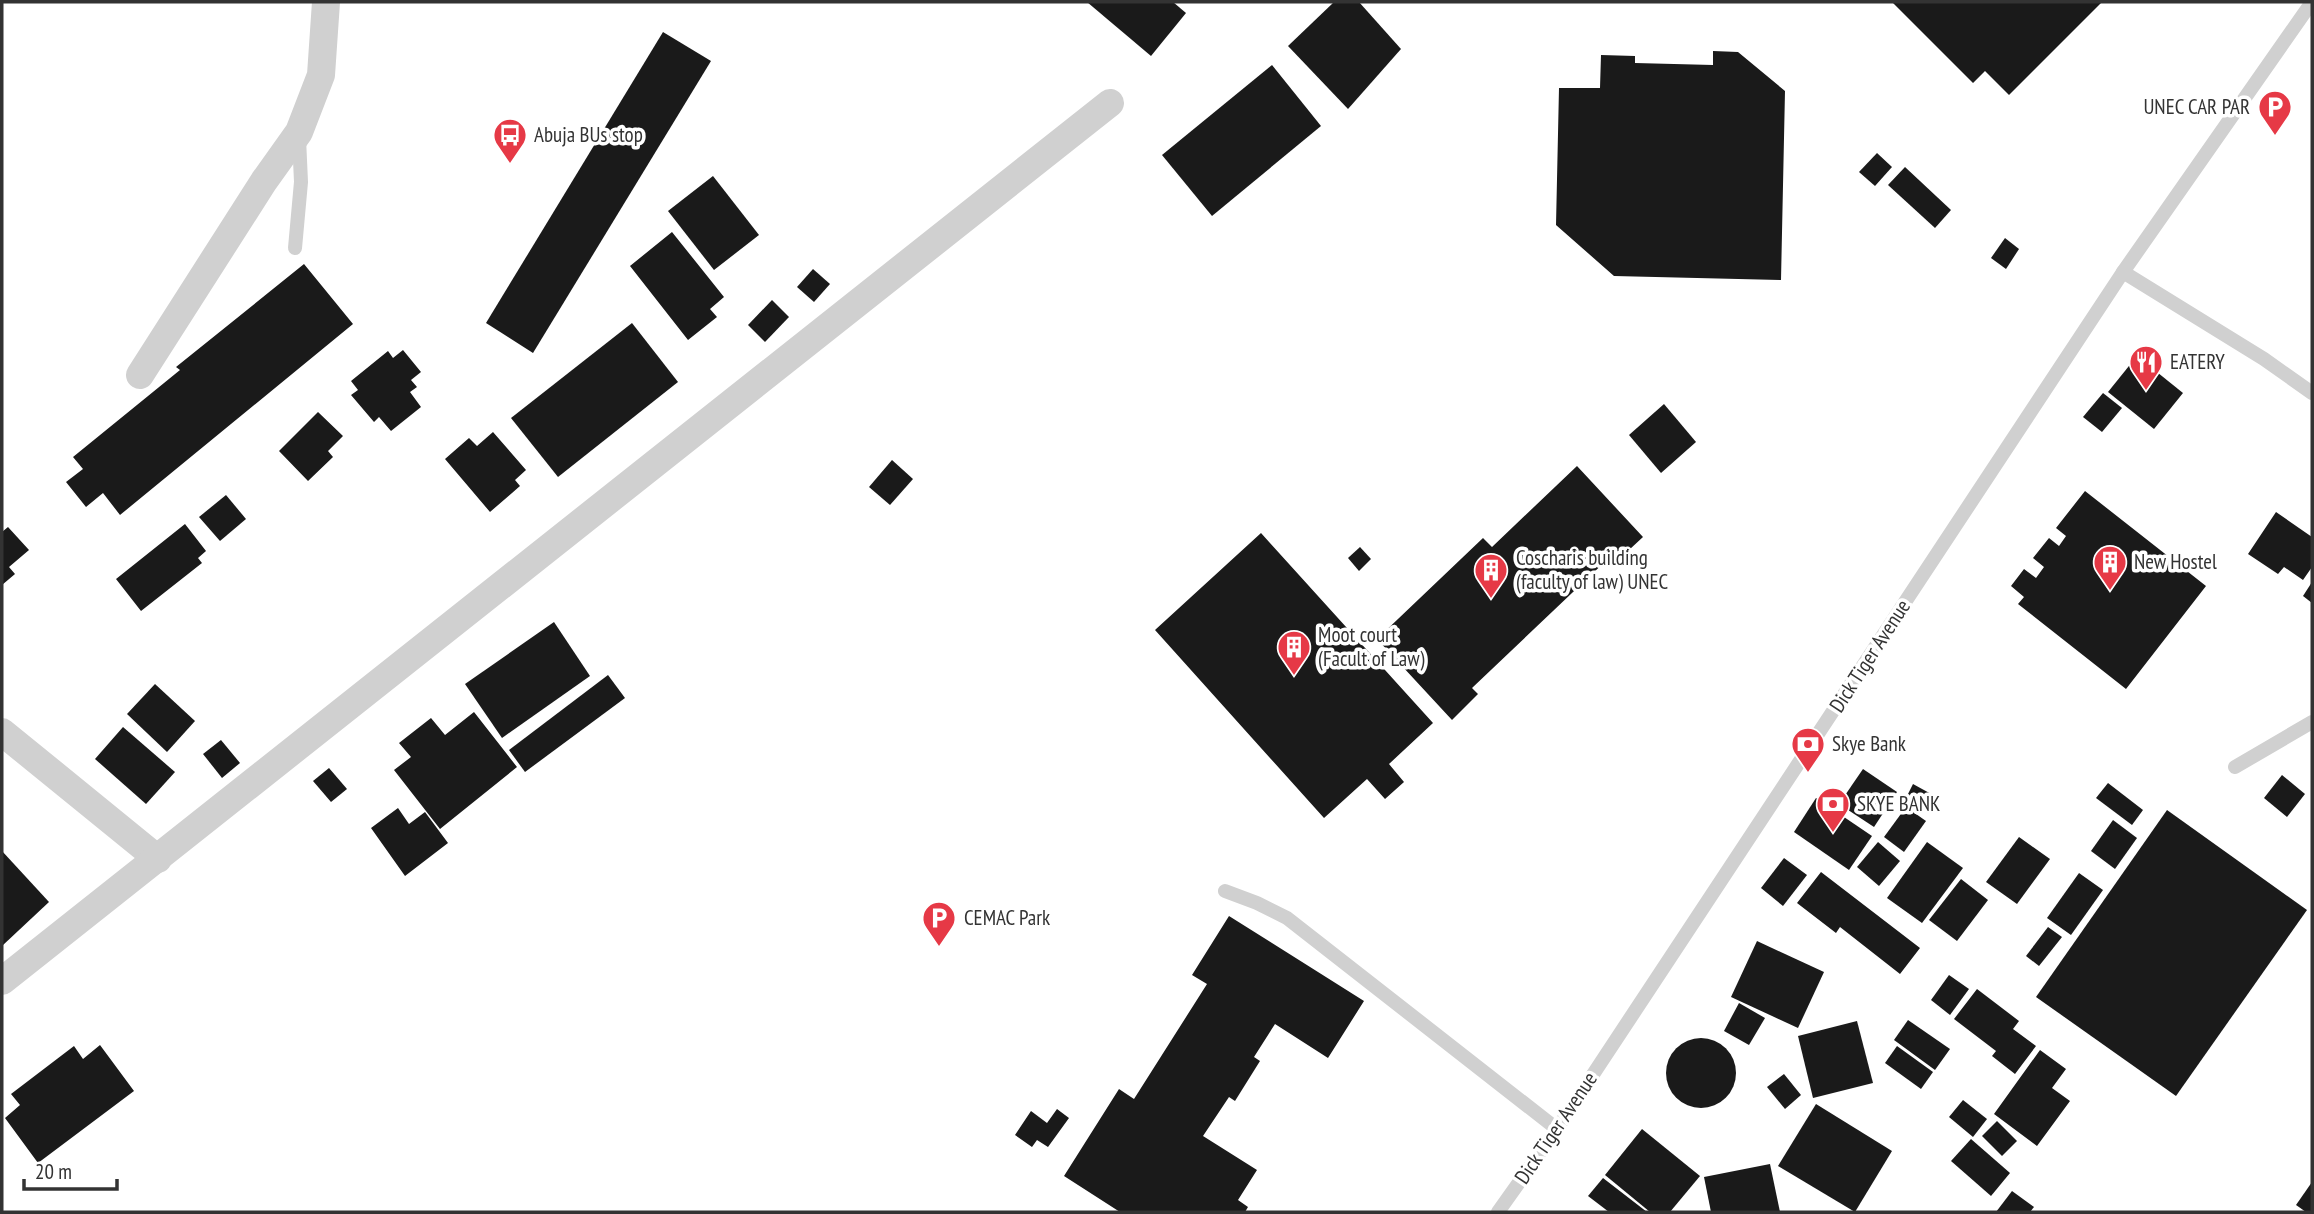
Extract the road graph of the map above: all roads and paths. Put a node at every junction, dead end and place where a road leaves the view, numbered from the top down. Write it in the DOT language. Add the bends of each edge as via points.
graph roads {
  1 [pos="326,2"];
  2 [pos="2312,2"];
  3 [pos="1110,103"];
  4 [pos="299,132"];
  5 [pos="295,248"];
  6 [pos="2123,272"];
  7 [pos="141,375"];
  8 [pos="2312,393"];
  9 [pos="2312,722"];
  10 [pos="2,732"];
  11 [pos="2235,768"];
  12 [pos="158,859"];
  13 [pos="1225,891"];
  14 [pos="2,981"];
  15 [pos="1557,1129"];
  16 [pos="1498,1212"];
  1 -- 4 [label="street" via="321,75"];
  2 -- 6 [label="lane, Dick Tiger Avenue"];
  3 -- 12 [label="street"];
  4 -- 5 [label="lane"];
  4 -- 7 [label="street"];
  6 -- 8 [label="lane"];
  6 -- 15 [label="lane, Dick Tiger Avenue"];
  9 -- 11 [label="lane"];
  10 -- 12 [label="street"];
  12 -- 14 [label="street"];
  13 -- 15 [label="lane" via="1287,918"];
  15 -- 16 [label="lane, Dick Tiger Avenue"];
}
